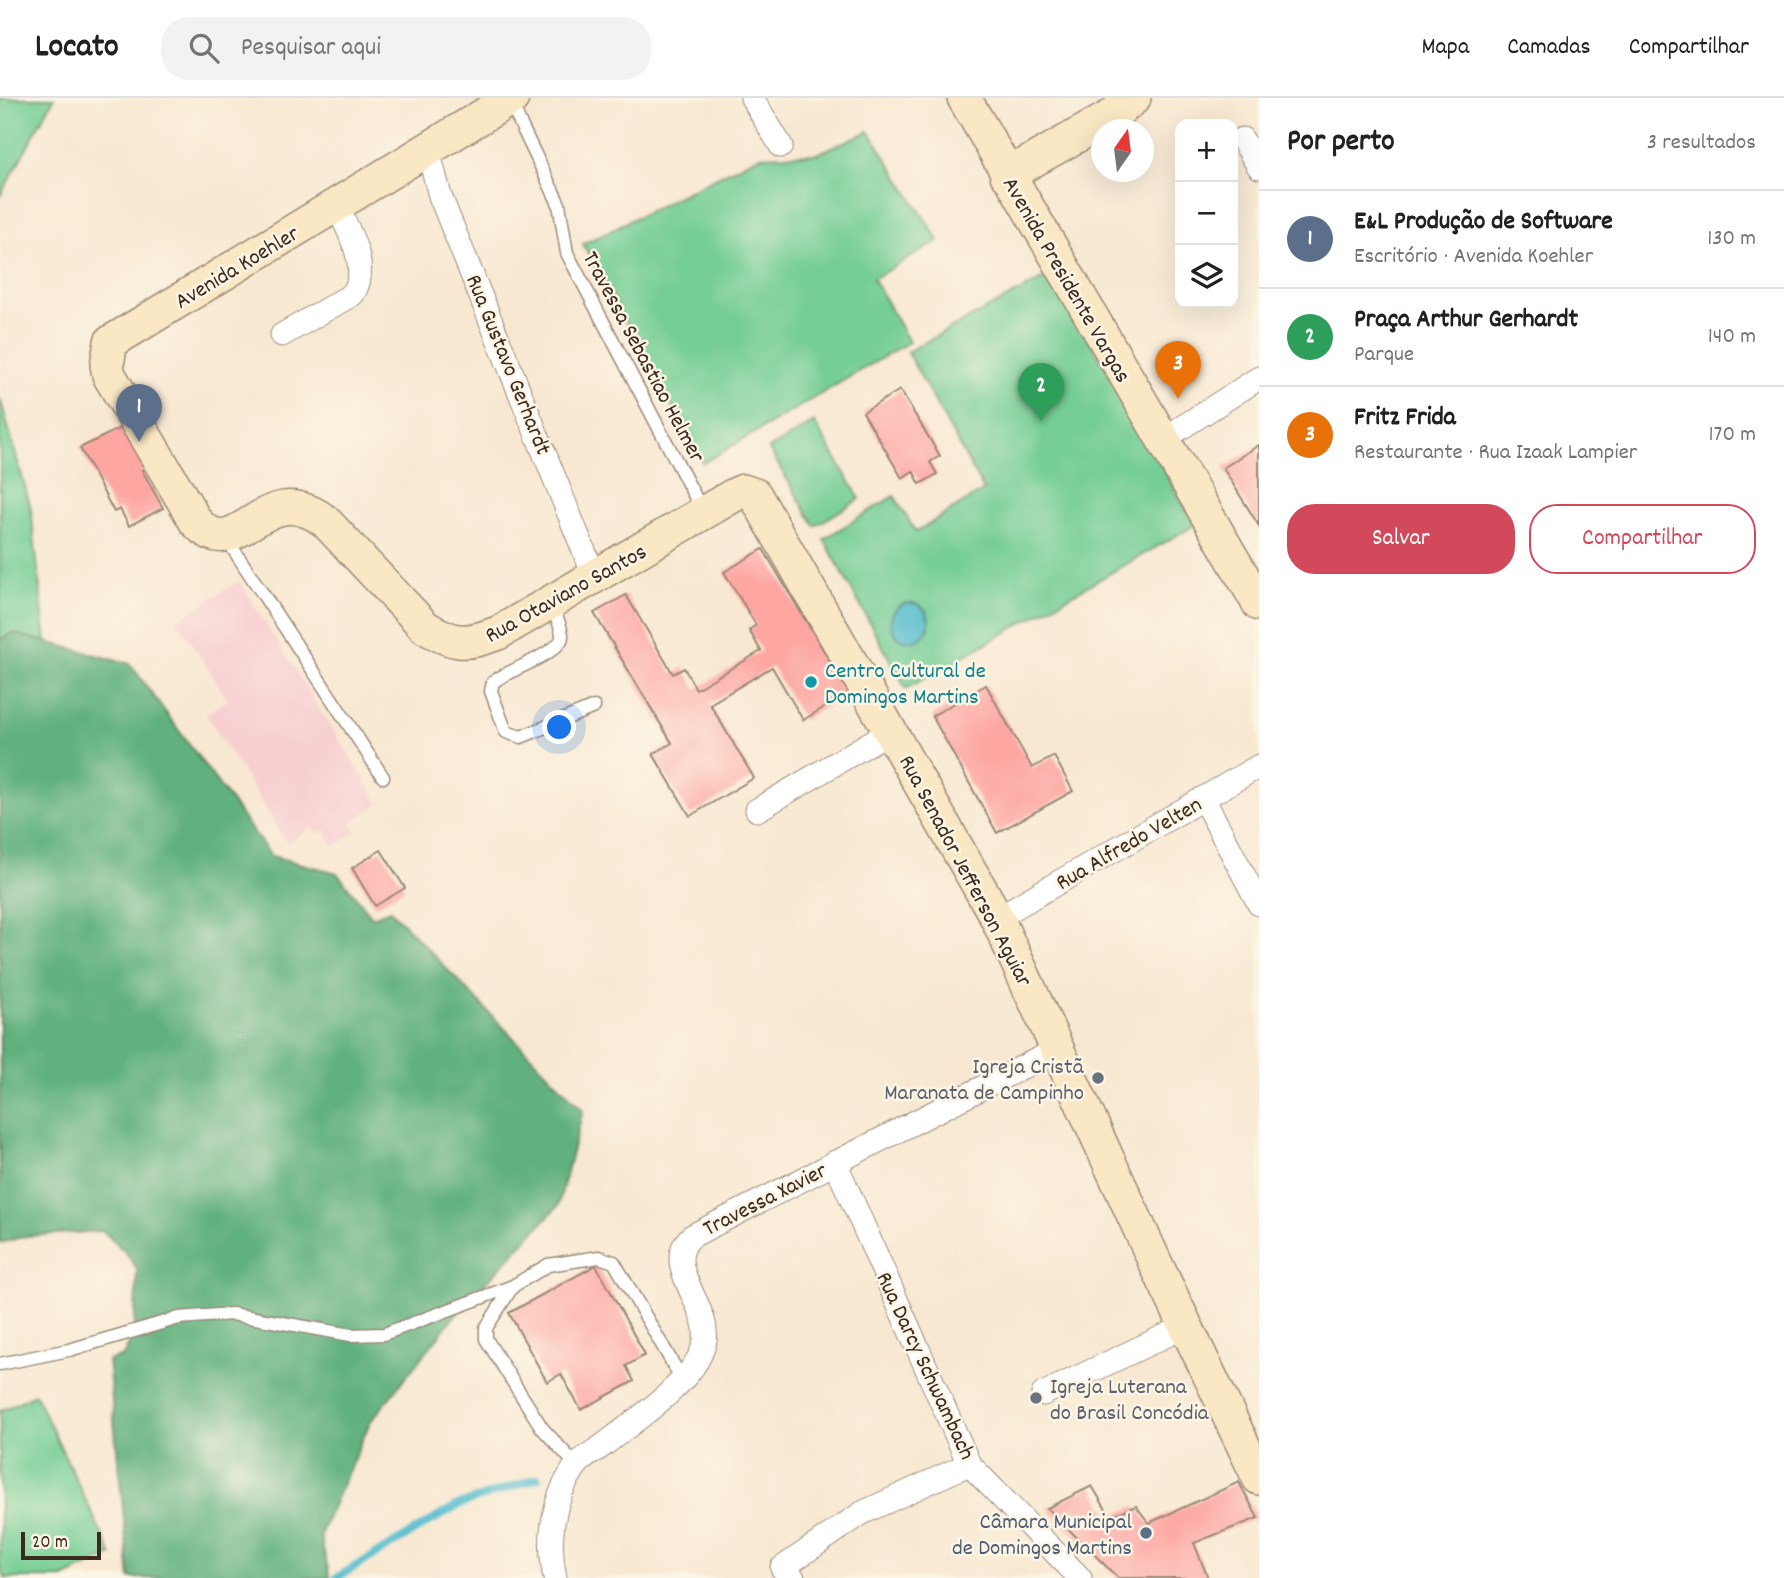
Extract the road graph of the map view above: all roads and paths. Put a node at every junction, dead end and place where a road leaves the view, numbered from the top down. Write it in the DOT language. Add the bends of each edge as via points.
graph roads {
  1 [pos="752,98"];
  2 [pos="964,98"];
  3 [pos="1134,98"];
  4 [pos="504,100"];
  5 [pos="1242,139"];
  6 [pos="781,146"];
  7 [pos="428,150"];
  8 [pos="1259,167"];
  9 [pos="1007,175"];
  10 [pos="337,205"];
  11 [pos="282,335"];
  12 [pos="1259,378"];
  13 [pos="1162,440"];
  14 [pos="761,501"];
  15 [pos="703,513"];
  16 [pos="226,537"];
  17 [pos="595,578"];
  18 [pos="551,603"];
  19 [pos="1259,604"];
  20 [pos="594,707"];
  21 [pos="892,730"];
  22 [pos="1259,766"];
  23 [pos="383,777"];
  24 [pos="1203,799"];
  25 [pos="757,810"];
  26 [pos="1259,904"];
  27 [pos="997,918"];
  28 [pos="1058,1049"];
  29 [pos="835,1162"];
  30 [pos="513,1286"];
  31 [pos="1186,1326"];
  32 [pos="0,1364"];
  33 [pos="683,1381"];
  34 [pos="1043,1394"];
  35 [pos="969,1464"];
  36 [pos="576,1465"];
  37 [pos="1259,1478"];
  38 [pos="788,1573"];
  39 [pos="555,1578"];
  40 [pos="1080,1578"];
  1 -- 6 [label="street"];
  2 -- 9 [label="street, Avenida Presidente Vargas"];
  3 -- 9 [label="street" via="1110,117"];
  4 -- 7 [label="street, Avenida Koehler"];
  4 -- 15 [label="lane, Travessa Sebastiao Helmer" via="559,204 567,253"];
  5 -- 8 [label="street"];
  7 -- 10 [label="street, Avenida Koehler"];
  7 -- 17 [label="street, Rua Gustavo Gerhardt" via="440,196"];
  9 -- 13 [label="street, Avenida Presidente Vargas"];
  10 -- 11 [label="street" via="359,260 359,285 352,294"];
  10 -- 16 [label="street, Avenida Koehler" via="111,342 109,375 205,533"];
  12 -- 13 [label="street"];
  13 -- 19 [label="street, Avenida Presidente Vargas"];
  14 -- 15 [label="street, Rua Otaviano Santos" via="743,491"];
  14 -- 21 [label="street, Rua Senador Jefferson Aguiar"];
  15 -- 17 [label="street, Rua Otaviano Santos"];
  16 -- 18 [label="street, Rua Otaviano Santos" via="278,508 310,510 326,521 425,627 469,643 498,633"];
  16 -- 23 [label="lane"];
  17 -- 18 [label="street, Rua Otaviano Santos"];
  18 -- 20 [label="lane" via="560,641 551,652 493,682 491,691 506,732 521,737"];
  21 -- 25 [label="street"];
  21 -- 27 [label="street, Rua Senador Jefferson Aguiar"];
  22 -- 24 [label="street, Rua Alfredo Velten"];
  24 -- 26 [label="street"];
  24 -- 27 [label="street, Rua Alfredo Velten"];
  27 -- 28 [label="street, Rua Senador Jefferson Aguiar"];
  28 -- 29 [label="street, Travessa Xavier"];
  28 -- 31 [label="street, Rua Senador Jefferson Aguiar"];
  29 -- 33 [label="street, Travessa Xavier" via="682,1244 682,1268 706,1333 698,1359"];
  29 -- 35 [label="street, Rua Darcy Schwambach"];
  30 -- 32 [label="lane" via="384,1334 351,1335 232,1314 179,1318 69,1350"];
  30 -- 33 [label="lane" via="548,1265 599,1257 614,1262"];
  30 -- 36 [label="lane" via="486,1328 486,1339 542,1428"];
  31 -- 34 [label="street"];
  31 -- 37 [label="street, Rua Senador Jefferson Aguiar"];
  33 -- 36 [label="street, Travessa Xavier"];
  35 -- 38 [label="street" via="862,1513"];
  35 -- 40 [label="street, Rua Darcy Schwambach"];
  36 -- 39 [label="street, Travessa Xavier" via="554,1510"];
}
